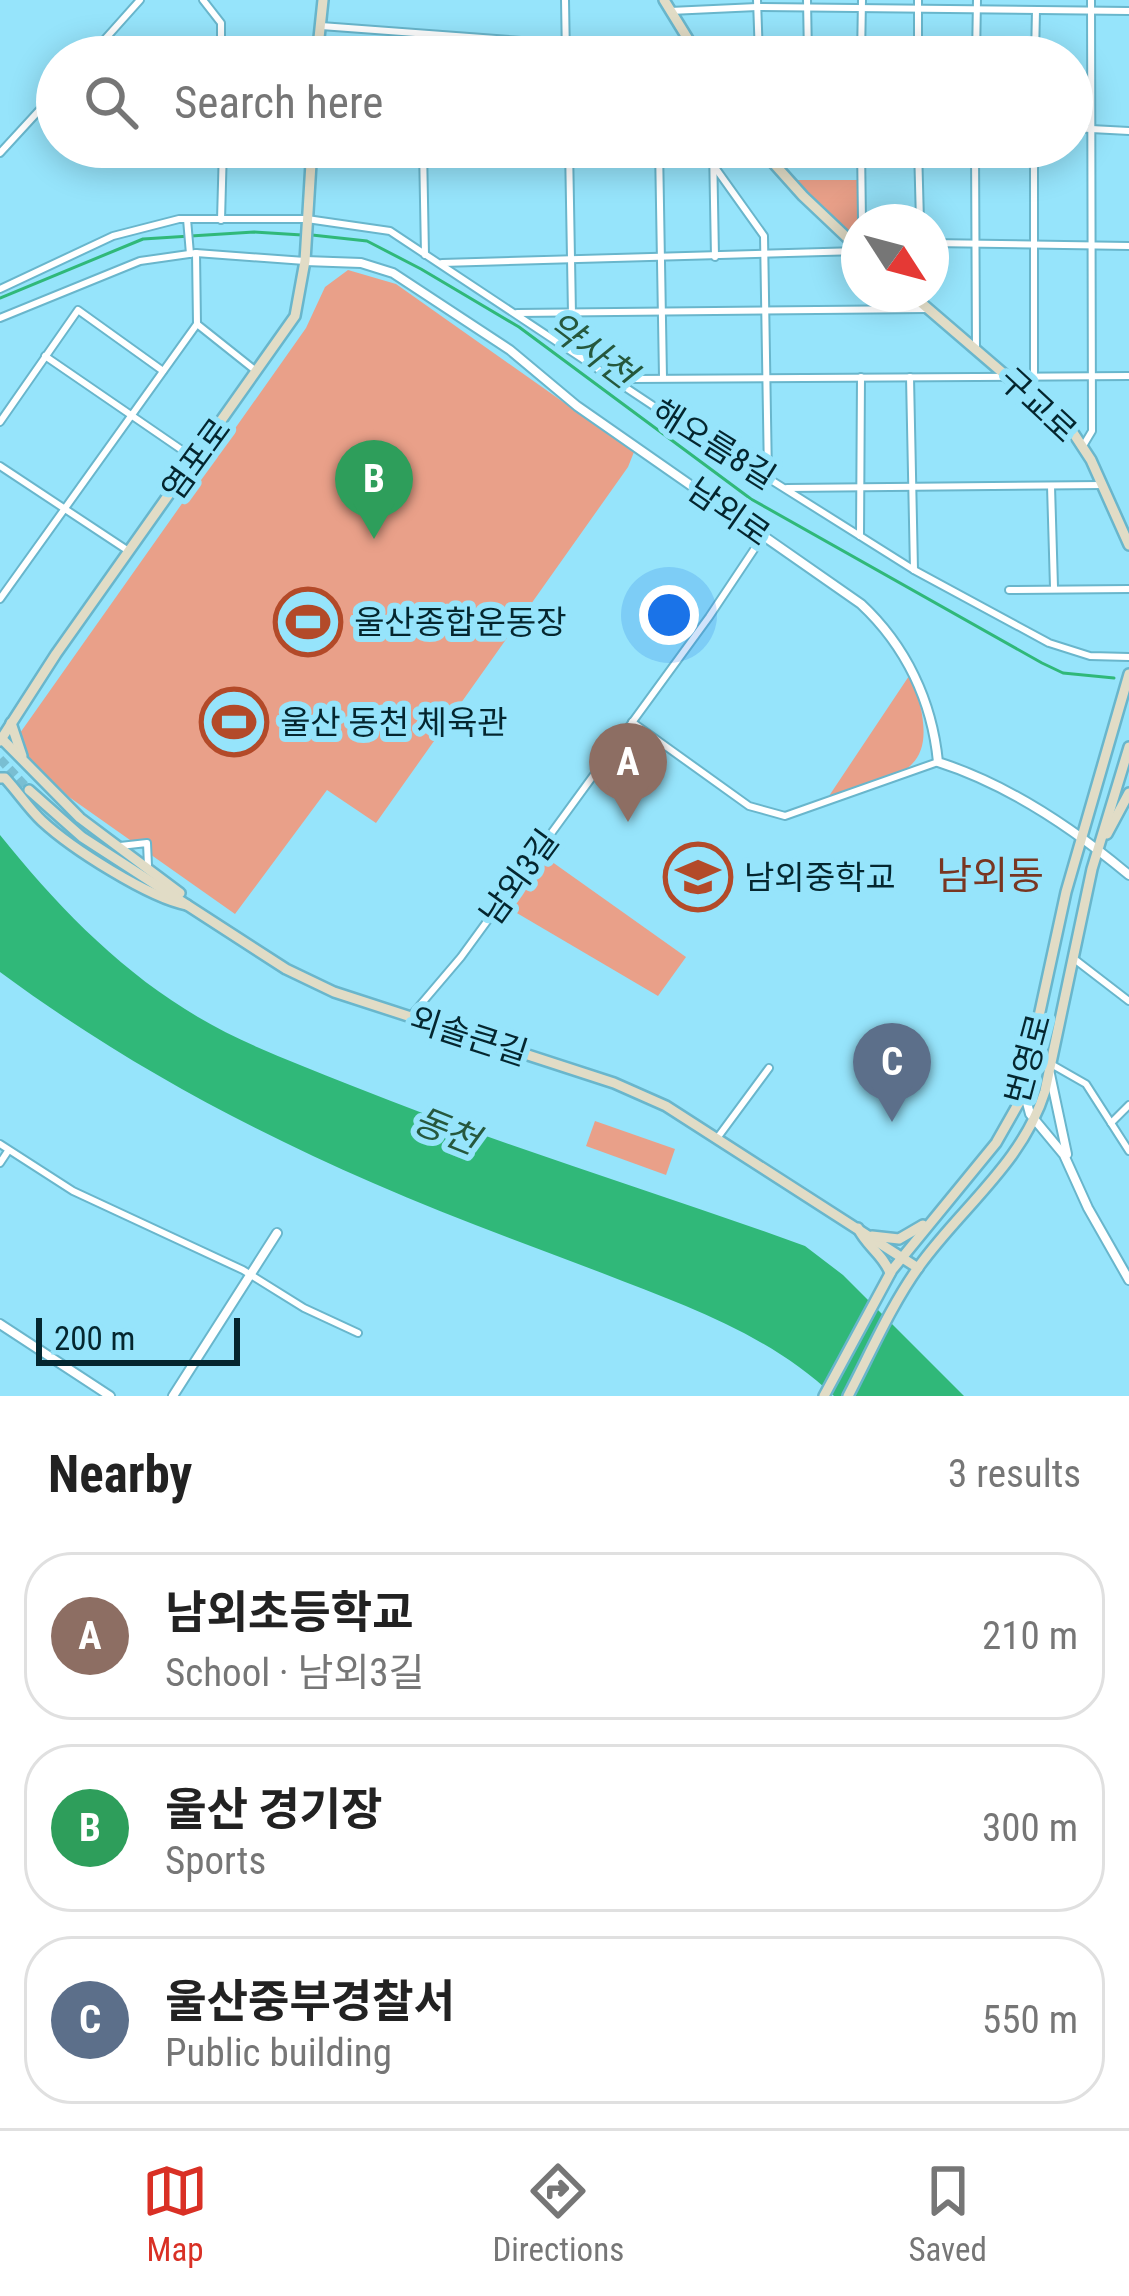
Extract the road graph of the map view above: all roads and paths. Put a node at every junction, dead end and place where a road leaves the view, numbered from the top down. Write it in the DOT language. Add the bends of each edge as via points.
graph roads {
  1 [pos="140,0"];
  2 [pos="203,0"];
  3 [pos="323,0"];
  4 [pos="565,0"];
  5 [pos="710,4"];
  6 [pos="757,4"];
  7 [pos="807,4"];
  8 [pos="862,4"];
  9 [pos="918,4"];
  10 [pos="667,5"];
  11 [pos="977,5"];
  12 [pos="1091,5"];
  13 [pos="1036,10"];
  14 [pos="1129,11"];
  15 [pos="319,26"];
  16 [pos="427,34"];
  17 [pos="107,36"];
  18 [pos="221,36"];
  19 [pos="318,36"];
  20 [pos="455,36"];
  21 [pos="566,36"];
  22 [pos="686,36"];
  23 [pos="758,36"];
  24 [pos="808,36"];
  25 [pos="861,36"];
  26 [pos="918,36"];
  27 [pos="976,36"];
  28 [pos="1035,36"];
  29 [pos="1091,36"];
  30 [pos="36,114"];
  31 [pos="1093,128"];
  32 [pos="1129,131"];
  33 [pos="0,153"];
  34 [pos="222,168"];
  35 [pos="311,168"];
  36 [pos="423,168"];
  37 [pos="570,168"];
  38 [pos="660,168"];
  39 [pos="714,168"];
  40 [pos="715,168"];
  41 [pos="778,168"];
  42 [pos="861,168"];
  43 [pos="919,168"];
  44 [pos="975,168"];
  45 [pos="1034,168"];
  46 [pos="1091,168"];
  47 [pos="862,204"];
  48 [pos="920,204"];
  49 [pos="188,219"];
  50 [pos="307,219"];
  51 [pos="220,220"];
  52 [pos="841,233"];
  53 [pos="949,243"];
  54 [pos="1035,244"];
  55 [pos="1091,244"];
  56 [pos="975,245"];
  57 [pos="1129,246"];
  58 [pos="841,251"];
  59 [pos="193,253"];
  60 [pos="425,254"];
  61 [pos="763,256"];
  62 [pos="716,257"];
  63 [pos="662,259"];
  64 [pos="573,260"];
  65 [pos="304,261"];
  66 [pos="439,263"];
  67 [pos="0,290"];
  68 [pos="841,311"];
  69 [pos="763,312"];
  70 [pos="932,312"];
  71 [pos="513,313"];
  72 [pos="664,313"];
  73 [pos="572,314"];
  74 [pos="0,318"];
  75 [pos="197,324"];
  76 [pos="976,350"];
  77 [pos="45,356"];
  78 [pos="163,371"];
  79 [pos="258,373"];
  80 [pos="1034,374"];
  81 [pos="1006,375"];
  82 [pos="1090,375"];
  83 [pos="1129,376"];
  84 [pos="861,377"];
  85 [pos="910,377"];
  86 [pos="766,378"];
  87 [pos="663,379"];
  88 [pos="617,382"];
  89 [pos="131,416"];
  90 [pos="0,422"];
  91 [pos="1083,446"];
  92 [pos="196,460"];
  93 [pos="0,466"];
  94 [pos="768,478"];
  95 [pos="1103,485"];
  96 [pos="1051,486"];
  97 [pos="862,487"];
  98 [pos="910,487"];
  99 [pos="783,488"];
  100 [pos="66,508"];
  101 [pos="763,536"];
  102 [pos="860,536"];
  103 [pos="1129,545"];
  104 [pos="130,552"];
  105 [pos="914,570"];
  106 [pos="1054,587"];
  107 [pos="1129,589"];
  108 [pos="1010,590"];
  109 [pos="0,599"];
  110 [pos="1129,657"];
  111 [pos="1129,674"];
  112 [pos="632,722"];
  113 [pos="11,723"];
  114 [pos="0,739"];
  115 [pos="1129,747"];
  116 [pos="24,761"];
  117 [pos="938,762"];
  118 [pos="32,772"];
  119 [pos="2,775"];
  120 [pos="14,788"];
  121 [pos="29,790"];
  122 [pos="1129,793"];
  123 [pos="1081,837"];
  124 [pos="118,846"];
  125 [pos="1098,849"];
  126 [pos="148,866"];
  127 [pos="1129,875"];
  128 [pos="192,906"];
  129 [pos="1073,958"];
  130 [pos="1129,1001"];
  131 [pos="410,1017"];
  132 [pos="1050,1067"];
  133 [pos="769,1068"];
  134 [pos="1026,1084"];
  135 [pos="1129,1105"];
  136 [pos="1033,1123"];
  137 [pos="1112,1123"];
  138 [pos="1004,1132"];
  139 [pos="718,1137"];
  140 [pos="0,1144"];
  141 [pos="8,1150"];
  142 [pos="1129,1151"];
  143 [pos="0,1163"];
  144 [pos="1069,1167"];
  145 [pos="928,1223"];
  146 [pos="858,1228"];
  147 [pos="277,1233"];
  148 [pos="871,1236"];
  149 [pos="903,1255"];
  150 [pos="918,1268"];
  151 [pos="891,1272"];
  152 [pos="253,1275"];
  153 [pos="1129,1280"];
  154 [pos="0,1324"];
  155 [pos="358,1333"];
  156 [pos="110,1396"];
  157 [pos="173,1396"];
  158 [pos="824,1396"];
  159 [pos="848,1396"];
  1 -- 17 [label="street"];
  2 -- 18 [label="street" via="221,22"];
  3 -- 15 [label="main road"];
  4 -- 21 [label="street"];
  5 -- 6 [label="street"];
  5 -- 10 [label="street"];
  6 -- 7 [label="street"];
  6 -- 23 [label="street"];
  7 -- 8 [label="street"];
  7 -- 24 [label="street"];
  8 -- 9 [label="street"];
  8 -- 25 [label="street"];
  9 -- 11 [label="street"];
  9 -- 26 [label="street"];
  10 -- 22 [label="main road"];
  11 -- 13 [label="street"];
  11 -- 27 [label="street"];
  12 -- 13 [label="street"];
  12 -- 14 [label="street"];
  12 -- 29 [label="street"];
  13 -- 28 [label="street"];
  15 -- 16 [label="street"];
  15 -- 19 [label="main road"];
  16 -- 20 [label="street"];
  30 -- 33 [label="street"];
  31 -- 32 [label="street"];
  34 -- 51 [label="street"];
  35 -- 50 [label="main road, 염포로"];
  36 -- 60 [label="street"];
  37 -- 64 [label="street"];
  38 -- 63 [label="street"];
  39 -- 62 [label="street"];
  40 -- 61 [label="street" via="764,236"];
  41 -- 52 [label="main road"];
  42 -- 47 [label="street"];
  43 -- 48 [label="street"];
  44 -- 56 [label="street"];
  45 -- 54 [label="street"];
  46 -- 55 [label="street"];
  49 -- 51 [label="street, 해오름8길"];
  49 -- 59 [label="street"];
  49 -- 67 [label="street, 해오름8길" via="113,236"];
  50 -- 51 [label="street, 해오름8길"];
  50 -- 60 [label="street, 해오름8길" via="390,231"];
  50 -- 65 [label="main road, 염포로"];
  53 -- 56 [label="street"];
  54 -- 55 [label="street"];
  54 -- 56 [label="street"];
  54 -- 80 [label="street"];
  55 -- 57 [label="street"];
  55 -- 82 [label="street"];
  56 -- 76 [label="street"];
  58 -- 61 [label="street"];
  59 -- 65 [label="street"];
  59 -- 74 [label="street" via="140,261"];
  59 -- 75 [label="street"];
  60 -- 66 [label="street, 해오름8길"];
  61 -- 62 [label="street"];
  61 -- 69 [label="street"];
  62 -- 63 [label="street"];
  63 -- 64 [label="street"];
  63 -- 72 [label="street"];
  64 -- 66 [label="street"];
  64 -- 73 [label="street"];
  65 -- 79 [label="main road, 염포로" via="295,316"];
  65 -- 101 [label="street, 남외로" via="361,262 393,273"];
  66 -- 71 [label="street, 해오름8길"];
  68 -- 69 [label="street"];
  69 -- 72 [label="street"];
  69 -- 86 [label="street"];
  70 -- 76 [label="main road, 구교로"];
  71 -- 73 [label="street"];
  71 -- 88 [label="street, 해오름8길"];
  72 -- 73 [label="street"];
  72 -- 87 [label="street"];
  75 -- 78 [label="street"];
  75 -- 79 [label="street"];
  76 -- 81 [label="main road, 구교로"];
  77 -- 78 [label="street" via="78,310"];
  77 -- 89 [label="street"];
  77 -- 90 [label="street"];
  78 -- 89 [label="street"];
  79 -- 92 [label="main road, 염포로"];
  80 -- 81 [label="street"];
  80 -- 82 [label="street"];
  81 -- 85 [label="street"];
  81 -- 91 [label="main road, 구교로"];
  82 -- 83 [label="street"];
  82 -- 91 [label="street" via="1092,431"];
  84 -- 85 [label="street"];
  84 -- 86 [label="street"];
  84 -- 97 [label="street"];
  85 -- 98 [label="street"];
  86 -- 87 [label="street"];
  86 -- 94 [label="street"];
  87 -- 88 [label="street"];
  88 -- 94 [label="street, 해오름8길"];
  89 -- 92 [label="street"];
  89 -- 100 [label="street"];
  91 -- 95 [label="main road, 구교로"];
  92 -- 104 [label="main road, 염포로"];
  93 -- 100 [label="street"];
  94 -- 99 [label="street, 해오름8길"];
  95 -- 96 [label="street"];
  95 -- 103 [label="main road, 구교로"];
  96 -- 98 [label="street"];
  96 -- 106 [label="street"];
  97 -- 98 [label="street"];
  97 -- 99 [label="street"];
  97 -- 102 [label="street"];
  98 -- 105 [label="street"];
  99 -- 102 [label="street, 해오름8길"];
  100 -- 104 [label="street"];
  100 -- 109 [label="street"];
  101 -- 112 [label="street, 남외3길"];
  101 -- 117 [label="street, 남외로" via="888,629 928,701"];
  102 -- 105 [label="street, 해오름8길"];
  104 -- 113 [label="main road, 염포로"];
  105 -- 110 [label="street, 해오름8길" via="1049,643"];
  106 -- 107 [label="street"];
  106 -- 108 [label="street"];
  111 -- 123 [label="main road, 번영로"];
  112 -- 117 [label="street" via="767,814 785,816"];
  112 -- 131 [label="street, 남외3길"];
  113 -- 114 [label="main road, 염포로"];
  113 -- 116 [label="main road"];
  114 -- 116 [label="main road"];
  115 -- 125 [label="main road, 번영로"];
  116 -- 118 [label="main road"];
  117 -- 123 [label="street"];
  118 -- 120 [label="main road" via="16,776"];
  118 -- 124 [label="main road"];
  119 -- 120 [label="main road"];
  120 -- 128 [label="main road" via="43,823 136,886"];
  121 -- 128 [label="main road, 외솔큰길" via="82,837"];
  122 -- 125 [label="main road"];
  123 -- 125 [label="street"];
  123 -- 134 [label="main road, 번영로"];
  124 -- 126 [label="main road"];
  124 -- 126 [label="street" via="147,843"];
  125 -- 127 [label="street"];
  125 -- 129 [label="main road, 번영로"];
  126 -- 128 [label="main road"];
  128 -- 131 [label="main road, 외솔큰길" via="286,969"];
  129 -- 130 [label="street"];
  129 -- 132 [label="main road, 번영로"];
  131 -- 139 [label="main road, 외솔큰길" via="614,1083"];
  132 -- 136 [label="main road, 번영로"];
  132 -- 137 [label="street" via="1086,1084"];
  132 -- 144 [label="street"];
  133 -- 139 [label="street"];
  134 -- 136 [label="street"];
  134 -- 138 [label="main road, 번영로"];
  135 -- 137 [label="street"];
  136 -- 138 [label="street"];
  136 -- 144 [label="street"];
  136 -- 150 [label="main road, 번영로"];
  137 -- 142 [label="street"];
  138 -- 145 [label="main road, 번영로"];
  139 -- 146 [label="main road, 외솔큰길"];
  140 -- 141 [label="street"];
  141 -- 143 [label="street"];
  141 -- 152 [label="street" via="85,1197"];
  144 -- 153 [label="street"];
  145 -- 148 [label="main road" via="898,1239"];
  145 -- 149 [label="main road, 번영로"];
  146 -- 148 [label="main road, 외솔큰길"];
  146 -- 151 [label="main road"];
  147 -- 152 [label="street"];
  148 -- 149 [label="main road, 외솔큰길"];
  149 -- 150 [label="main road, 외솔큰길"];
  149 -- 151 [label="main road, 번영로"];
  150 -- 159 [label="main road, 번영로"];
  151 -- 158 [label="main road, 번영로"];
  152 -- 155 [label="street"];
  152 -- 157 [label="street"];
  154 -- 156 [label="street"];
}
